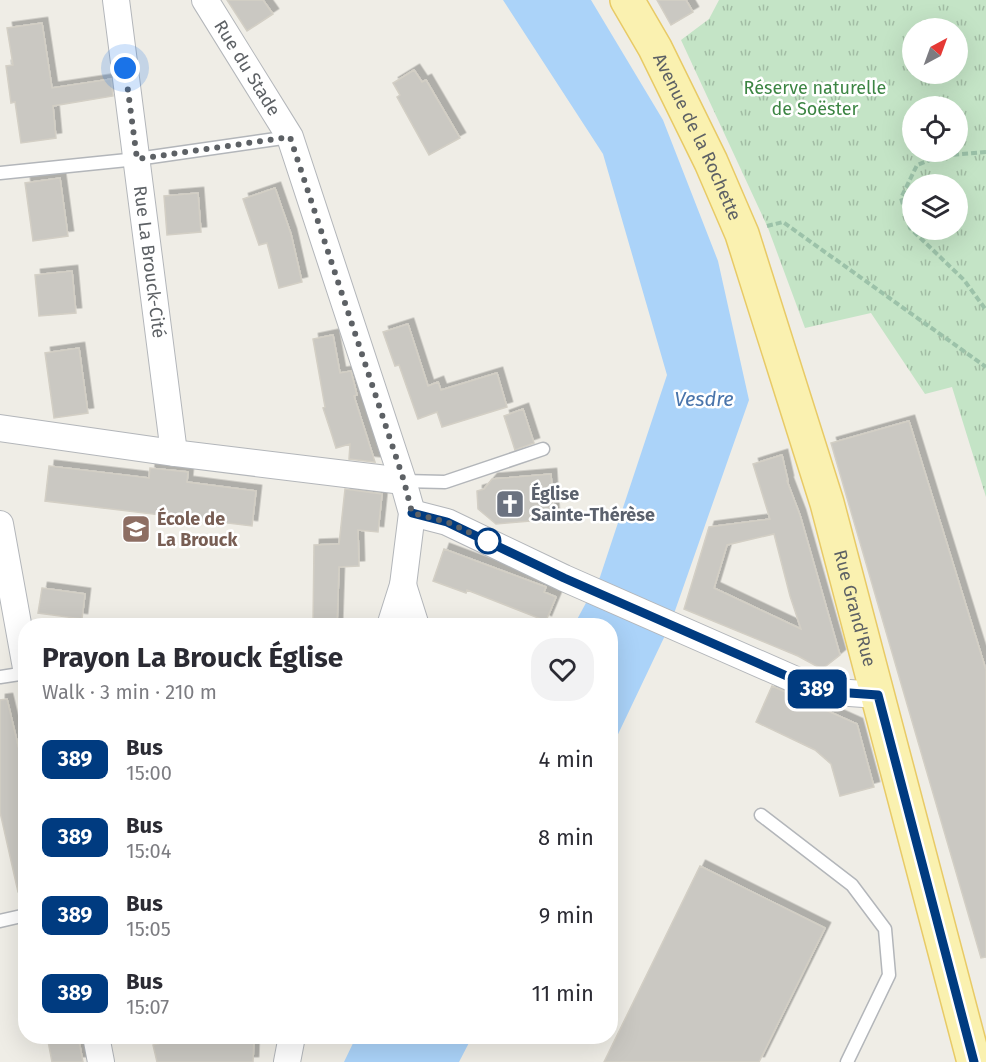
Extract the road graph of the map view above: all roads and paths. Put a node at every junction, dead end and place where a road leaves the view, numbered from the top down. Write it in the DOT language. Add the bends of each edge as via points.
graph roads {
  1 [pos="116,0"];
  2 [pos="205,0"];
  3 [pos="627,0"];
  4 [pos="290,137"];
  5 [pos="986,152"];
  6 [pos="137,159"];
  7 [pos="0,173"];
  8 [pos="742,234"];
  9 [pos="986,310"];
  10 [pos="986,367"];
  11 [pos="0,428"];
  12 [pos="543,449"];
  13 [pos="174,453"];
  14 [pos="404,481"];
  15 [pos="827,503"];
  16 [pos="412,513"];
  17 [pos="0,524"];
  18 [pos="403,585"];
  19 [pos="393,618"];
  20 [pos="413,618"];
  21 [pos="18,624"];
  22 [pos="18,675"];
  23 [pos="0,678"];
  24 [pos="878,695"];
  25 [pos="761,815"];
  26 [pos="18,917"];
  27 [pos="0,921"];
  28 [pos="98,1044"];
  29 [pos="291,1044"];
  30 [pos="101,1062"];
  31 [pos="288,1062"];
  32 [pos="847,1062"];
  33 [pos="974,1062"];
  1 -- 6 [label="street, Rue La Brouck-Cité"];
  2 -- 4 [label="street, Rue du Stade"];
  3 -- 8 [label="main road, Avenue de la Rochette" via="655,48"];
  4 -- 6 [label="lane"];
  4 -- 14 [label="street, Rue du Stade"];
  5 -- 9 [label="path" via="940,156 917,165 901,198 910,228 964,280"];
  6 -- 7 [label="lane"];
  6 -- 13 [label="street, Rue La Brouck-Cité"];
  8 -- 10 [label="path" via="783,222"];
  8 -- 15 [label="main road, Avenue de la Rochette"];
  11 -- 13 [label="street"];
  12 -- 14 [label="lane" via="444,482"];
  13 -- 14 [label="street"];
  14 -- 16 [label="street, Rue du Stade"];
  15 -- 24 [label="main road, Rue Grand'Rue"];
  16 -- 18 [label="street"];
  16 -- 24 [label="street" via="447,522 821,691"];
  17 -- 21 [label="street"];
  18 -- 19 [label="street"];
  18 -- 20 [label="street"];
  22 -- 23 [label="lane"];
  24 -- 33 [label="main road, Rue Grand'Rue"];
  25 -- 32 [label="lane" via="852,885 885,929 889,975"];
  26 -- 27 [label="lane"];
  28 -- 30 [label="street"];
  29 -- 31 [label="street"];
}
